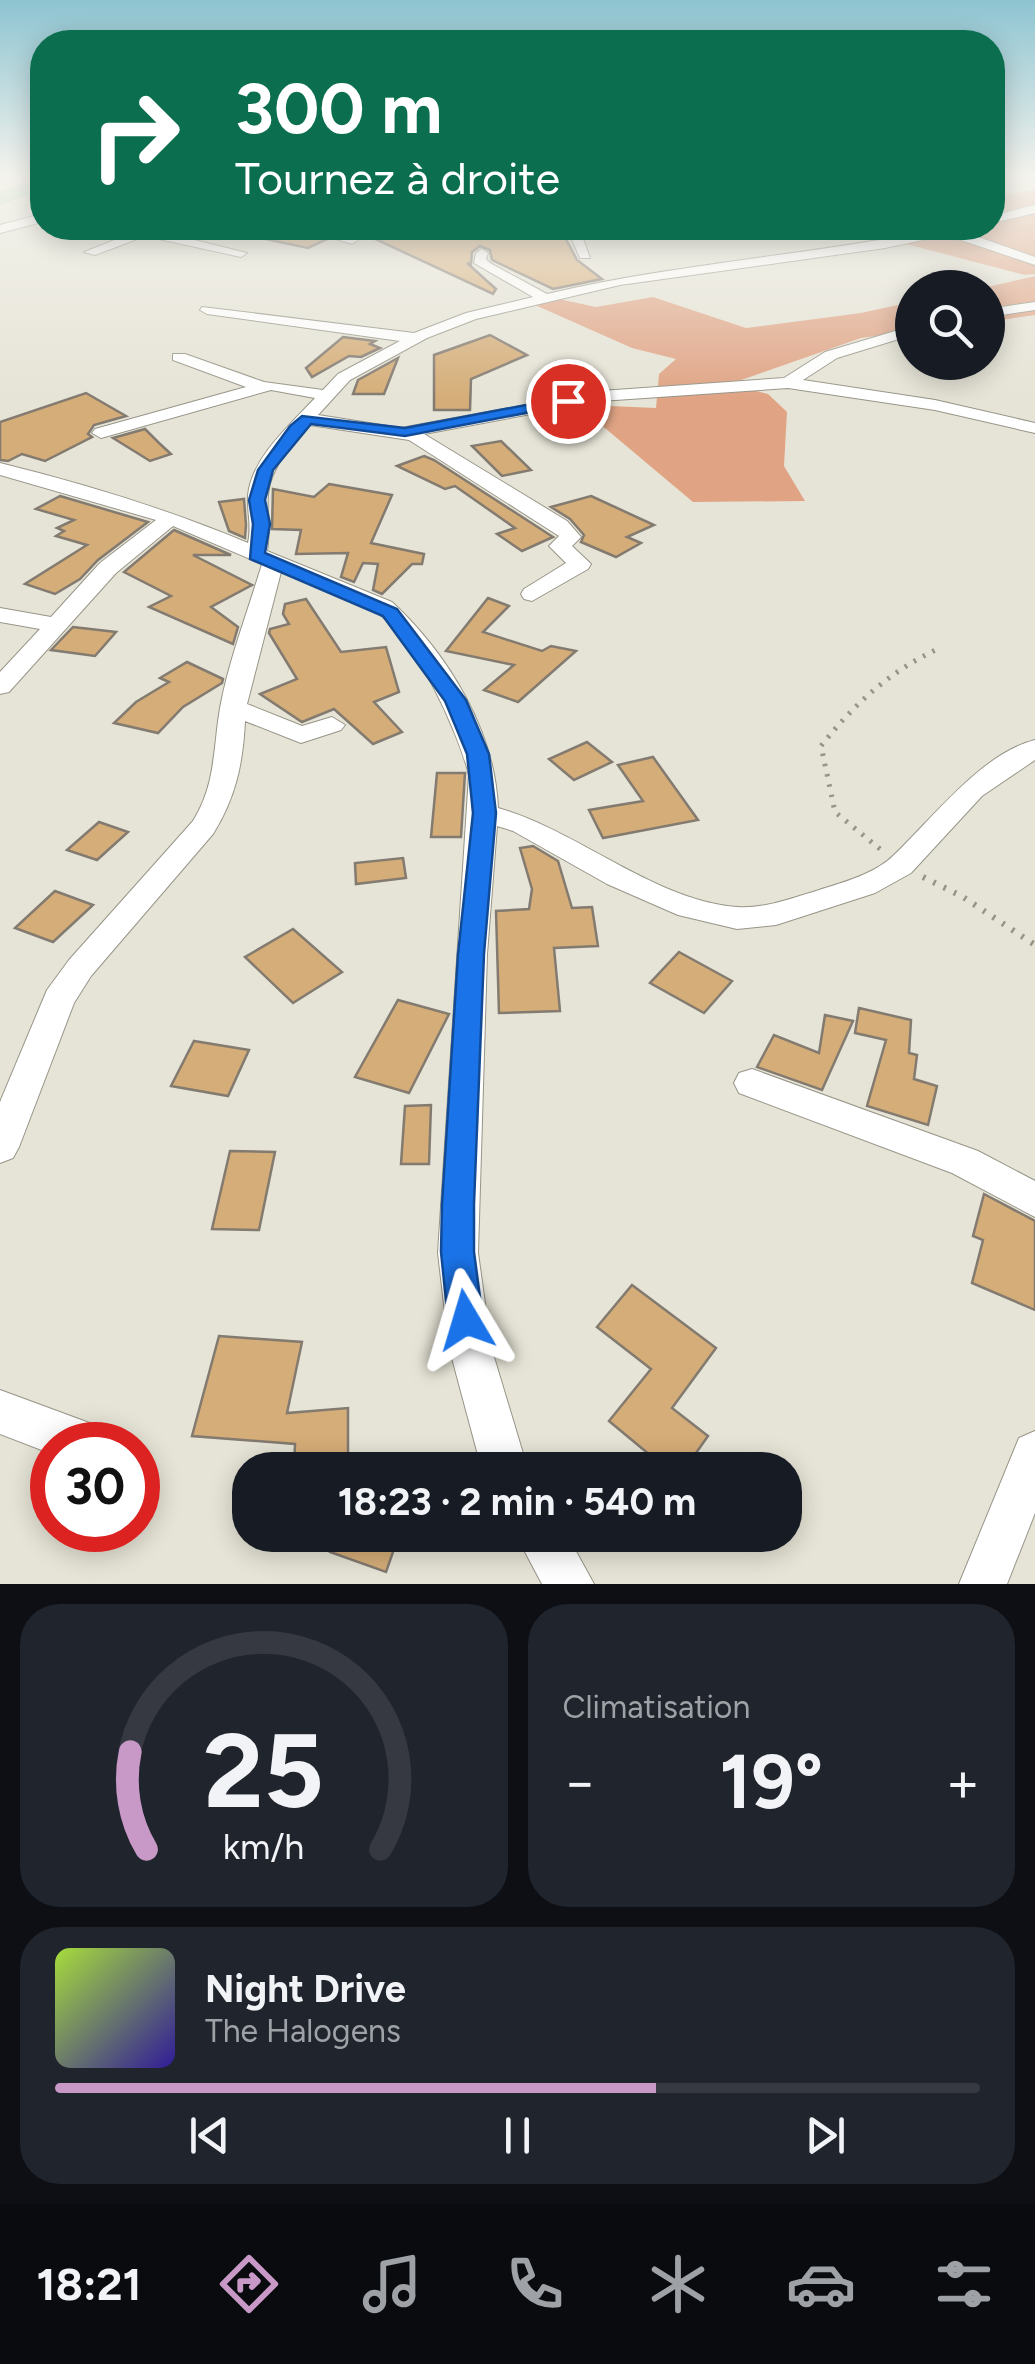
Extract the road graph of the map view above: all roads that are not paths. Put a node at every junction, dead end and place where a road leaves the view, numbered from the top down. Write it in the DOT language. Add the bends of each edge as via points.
graph roads {
  1 [pos="96,250"];
  2 [pos="226,250"];
  3 [pos="583,250"];
  4 [pos="833,250"];
  5 [pos="1007,250"];
  6 [pos="90,252"];
  7 [pos="482,253"];
  8 [pos="241,254"];
  9 [pos="585,255"];
  10 [pos="1035,261"];
  11 [pos="545,299"];
  12 [pos="1035,306"];
  13 [pos="208,310"];
  14 [pos="1005,310"];
  15 [pos="895,335"];
  16 [pos="415,338"];
  17 [pos="179,357"];
  18 [pos="788,383"];
  19 [pos="262,387"];
  20 [pos="326,395"];
  21 [pos="308,419"];
  22 [pos="1035,428"];
  23 [pos="405,432"];
  24 [pos="101,433"];
  25 [pos="0,469"];
  26 [pos="171,518"];
  27 [pos="264,559"];
  28 [pos="532,594"];
  29 [pos="0,615"];
  30 [pos="54,625"];
  31 [pos="0,687"];
  32 [pos="233,708"];
  33 [pos="332,725"];
  34 [pos="1035,748"];
  35 [pos="484,813"];
  36 [pos="752,1083"];
  37 [pos="0,1147"];
  38 [pos="1035,1200"];
  39 [pos="0,1412"];
  40 [pos="30,1423"];
  41 [pos="500,1452"];
  42 [pos="1035,1454"];
  43 [pos="550,1552"];
  44 [pos="570,1584"];
  45 [pos="983,1584"];
  1 -- 6 [label="street"];
  2 -- 8 [label="street"];
  3 -- 9 [label="street"];
  4 -- 11 [label="street"];
  5 -- 10 [label="street"];
  7 -- 11 [label="street" via="485,266"];
  11 -- 16 [label="street"];
  12 -- 14 [label="street"];
  13 -- 16 [label="street"];
  15 -- 18 [label="street" via="831,355"];
  16 -- 20 [label="street" via="354,369"];
  17 -- 19 [label="street"];
  18 -- 22 [label="street"];
  18 -- 23 [label="street" via="602,396"];
  19 -- 20 [label="street"];
  19 -- 24 [label="street"];
  20 -- 21 [label="street"];
  21 -- 23 [label="street"];
  21 -- 27 [label="street" via="266,470 257,500"];
  23 -- 28 [label="street" via="570,534 559,546 580,564"];
  25 -- 26 [label="street"];
  26 -- 27 [label="street"];
  26 -- 30 [label="street" via="108,568"];
  27 -- 32 [label="street"];
  27 -- 35 [label="street" via="384,607 400,622 456,700 473,738"];
  29 -- 30 [label="street"];
  30 -- 31 [label="street"];
  32 -- 33 [label="street" via="301,736"];
  32 -- 37 [label="street" via="229,777 219,803 59,999"];
  34 -- 35 [label="street" via="972,790 901,866 818,904 776,914 736,918 689,908 523,824"];
  35 -- 41 [label="street" via="458,1252 470,1347"];
  36 -- 38 [label="street" via="965,1162"];
  39 -- 40 [label="street"];
  42 -- 45 [label="street"];
  43 -- 44 [label="street"];
}
